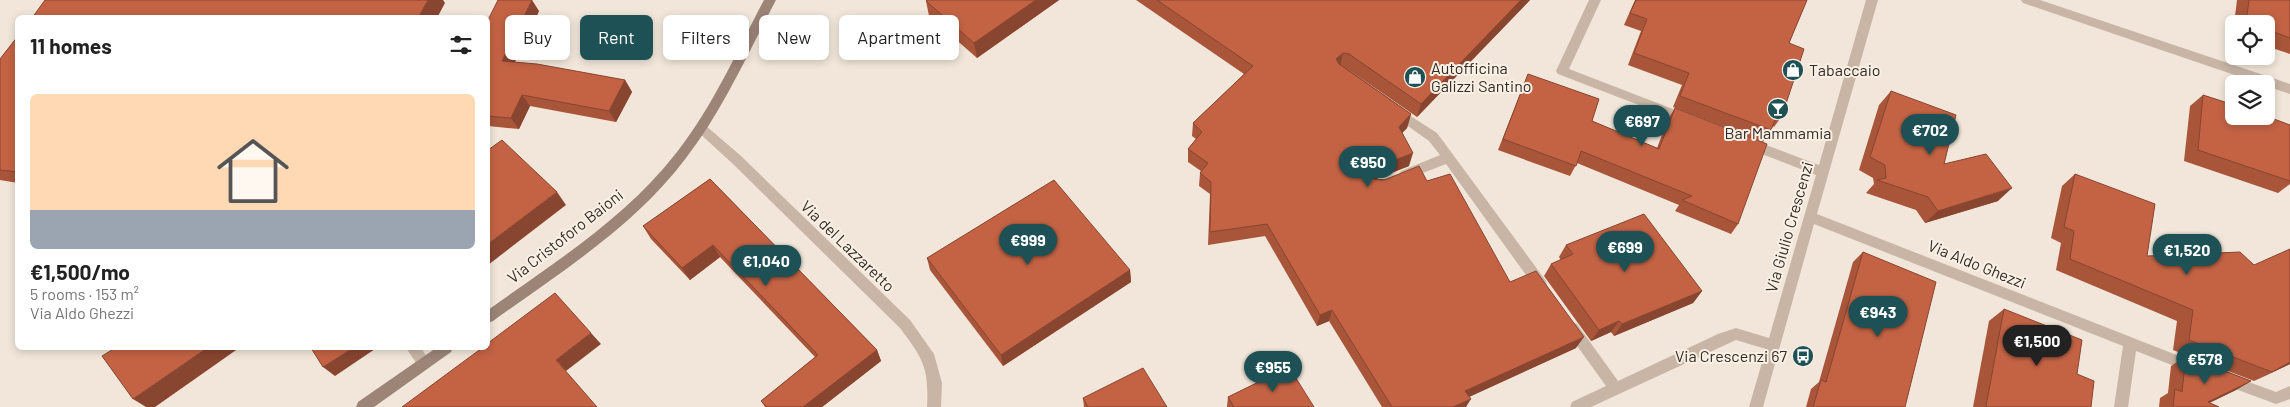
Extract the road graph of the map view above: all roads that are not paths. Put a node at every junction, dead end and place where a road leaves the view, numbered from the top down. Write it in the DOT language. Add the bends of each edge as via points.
graph roads {
  1 [pos="770,0"];
  2 [pos="1595,0"];
  3 [pos="1872,0"];
  4 [pos="2027,0"];
  5 [pos="2290,89"];
  6 [pos="1387,105"];
  7 [pos="1698,124"];
  8 [pos="701,128"];
  9 [pos="1735,138"];
  10 [pos="1449,157"];
  11 [pos="1823,172"];
  12 [pos="1394,179"];
  13 [pos="1810,217"];
  14 [pos="1547,293"];
  15 [pos="490,316"];
  16 [pos="1564,317"];
  17 [pos="2130,343"];
  18 [pos="1772,345"];
  19 [pos="414,350"];
  20 [pos="443,350"];
  21 [pos="424,363"];
  22 [pos="1616,389"];
  23 [pos="2290,392"];
  24 [pos="363,407"];
  25 [pos="934,407"];
  26 [pos="1576,407"];
  27 [pos="1756,407"];
  28 [pos="2121,407"];
  1 -- 8 [label="street, Via Cristoforo Baioni"];
  2 -- 7 [label="street" via="1562,71"];
  3 -- 11 [label="street, Via Giulio Crescenzi"];
  4 -- 5 [label="street"];
  6 -- 10 [label="street" via="1433,137"];
  8 -- 15 [label="street, Via Cristoforo Baioni" via="682,156 648,193 606,231"];
  8 -- 25 [label="street, Via del Lazzaretto" via="905,324 927,354 934,383"];
  9 -- 11 [label="street"];
  10 -- 12 [label="street"];
  10 -- 14 [label="street"];
  11 -- 13 [label="street, Via Giulio Crescenzi"];
  13 -- 17 [label="street, Via Aldo Ghezzi"];
  13 -- 18 [label="street, Via Giulio Crescenzi"];
  16 -- 22 [label="street"];
  17 -- 23 [label="street, Via Aldo Ghezzi" via="2276,398"];
  17 -- 28 [label="street"];
  18 -- 22 [label="street" via="1736,334"];
  18 -- 27 [label="street, Via Giulio Crescenzi"];
  19 -- 21 [label="street"];
  20 -- 21 [label="street"];
  21 -- 24 [label="street"];
  22 -- 26 [label="street"];
}
